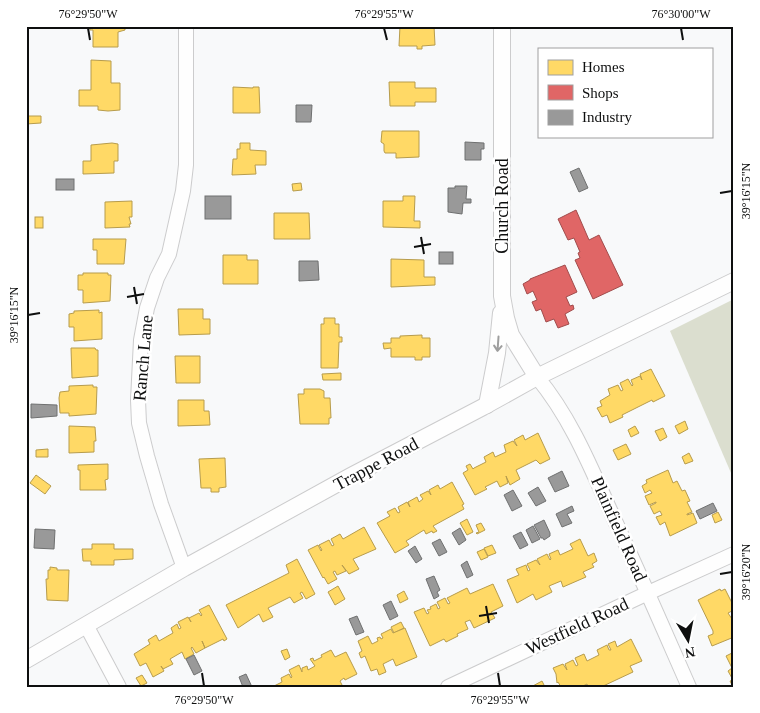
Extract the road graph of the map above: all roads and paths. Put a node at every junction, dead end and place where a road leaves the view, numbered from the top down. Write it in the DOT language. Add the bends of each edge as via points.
graph roads {
  1 [pos="186,26"];
  2 [pos="502,26"];
  3 [pos="734,281"];
  4 [pos="502,296"];
  5 [pos="537,377"];
  6 [pos="487,406"];
  7 [pos="734,554"];
  8 [pos="184,568"];
  9 [pos="648,592"];
  10 [pos="86,625"];
  11 [pos="26,660"];
  12 [pos="119,687"];
  13 [pos="448,687"];
  14 [pos="689,687"];
  1 -- 8 [label="street, Ranch Lane" via="186,164 183,191 169,254 147,308 140,349 138,400 139,423 147,456"];
  2 -- 4 [label="street, Church Road"];
  3 -- 5 [label="street, Trappe Road"];
  4 -- 5 [label="street, Church Road" via="511,335"];
  4 -- 6 [label="street, one-way" via="498,353"];
  5 -- 6 [label="street, Trappe Road"];
  5 -- 9 [label="street, Plainfield Road" via="575,433"];
  6 -- 8 [label="street, Trappe Road"];
  7 -- 9 [label="street, Westfield Road"];
  8 -- 10 [label="street, Trappe Road"];
  9 -- 13 [label="street, Westfield Road"];
  9 -- 14 [label="street, Plainfield Road"];
  10 -- 11 [label="street, Trappe Road"];
  10 -- 12 [label="street"];
}
